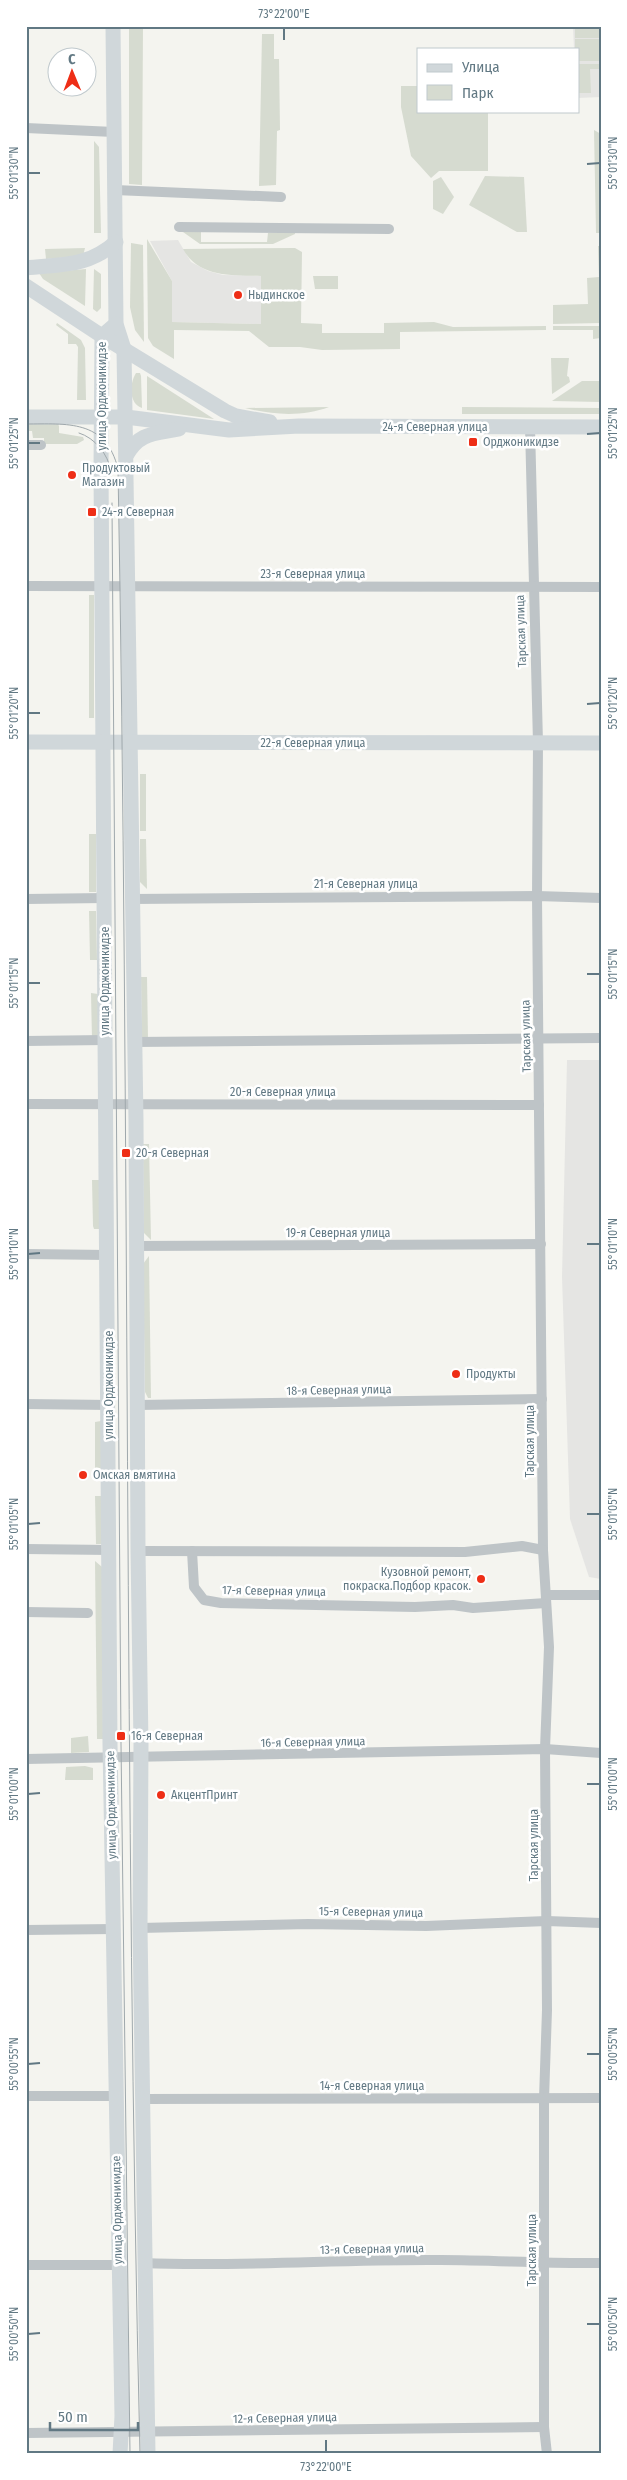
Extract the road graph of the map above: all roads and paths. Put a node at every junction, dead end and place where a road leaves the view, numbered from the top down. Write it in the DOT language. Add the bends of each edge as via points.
graph roads {
  1 [pos="113,26"];
  2 [pos="26,128"];
  3 [pos="114,132"];
  4 [pos="115,190"];
  5 [pos="281,197"];
  6 [pos="180,227"];
  7 [pos="389,229"];
  8 [pos="116,242"];
  9 [pos="26,268"];
  10 [pos="26,286"];
  11 [pos="116,324"];
  12 [pos="102,336"];
  13 [pos="124,349"];
  14 [pos="26,417"];
  15 [pos="126,417"];
  16 [pos="102,418"];
  17 [pos="299,426"];
  18 [pos="189,427"];
  19 [pos="530,427"];
  20 [pos="601,427"];
  21 [pos="26,445"];
  22 [pos="41,445"];
  23 [pos="126,456"];
  24 [pos="26,586"];
  25 [pos="103,586"];
  26 [pos="128,586"];
  27 [pos="532,586"];
  28 [pos="601,587"];
  29 [pos="26,742"];
  30 [pos="104,743"];
  31 [pos="131,743"];
  32 [pos="538,743"];
  33 [pos="601,743"];
  34 [pos="537,896"];
  35 [pos="105,898"];
  36 [pos="132,898"];
  37 [pos="601,898"];
  38 [pos="26,899"];
  39 [pos="538,1037"];
  40 [pos="601,1038"];
  41 [pos="104,1040"];
  42 [pos="26,1041"];
  43 [pos="134,1042"];
  44 [pos="26,1104"];
  45 [pos="104,1104"];
  46 [pos="135,1104"];
  47 [pos="540,1105"];
  48 [pos="542,1244"];
  49 [pos="136,1246"];
  50 [pos="26,1254"];
  51 [pos="108,1255"];
  52 [pos="542,1399"];
  53 [pos="26,1404"];
  54 [pos="110,1405"];
  55 [pos="137,1405"];
  56 [pos="26,1549"];
  57 [pos="110,1550"];
  58 [pos="543,1550"];
  59 [pos="138,1551"];
  60 [pos="192,1551"];
  61 [pos="601,1595"];
  62 [pos="546,1599"];
  63 [pos="26,1612"];
  64 [pos="88,1613"];
  65 [pos="546,1749"];
  66 [pos="601,1753"];
  67 [pos="141,1758"];
  68 [pos="26,1759"];
  69 [pos="110,1759"];
  70 [pos="547,1921"];
  71 [pos="601,1923"];
  72 [pos="140,1928"];
  73 [pos="114,1929"];
  74 [pos="26,1930"];
  75 [pos="26,2096"];
  76 [pos="115,2096"];
  77 [pos="601,2098"];
  78 [pos="142,2099"];
  79 [pos="544,2099"];
  80 [pos="144,2263"];
  81 [pos="601,2263"];
  82 [pos="26,2264"];
  83 [pos="544,2264"];
  84 [pos="118,2265"];
  85 [pos="544,2427"];
  86 [pos="148,2432"];
  87 [pos="26,2433"];
  88 [pos="120,2433"];
  89 [pos="120,2454"];
  90 [pos="148,2454"];
  91 [pos="547,2454"];
  1 -- 3 [label="main road, улица Орджоникидзе"];
  2 -- 3 [label="street"];
  3 -- 4 [label="main road, улица Орджоникидзе"];
  4 -- 5 [label="street"];
  4 -- 8 [label="main road, улица Орджоникидзе"];
  6 -- 7 [label="street"];
  8 -- 9 [label="main road" via="101,255 87,260"];
  8 -- 11 [label="main road, улица Орджоникидзе"];
  10 -- 12 [label="main road, 24-я Северная улица"];
  11 -- 12 [label="main road, улица Орджоникидзе"];
  11 -- 13 [label="main road, улица Орджоникидзе"];
  12 -- 13 [label="main road, 24-я Северная улица"];
  12 -- 16 [label="main road, улица Орджоникидзе"];
  13 -- 15 [label="main road, улица Орджоникидзе"];
  13 -- 17 [label="main road, 24-я Северная улица" via="225,411 250,420"];
  14 -- 16 [label="main road, 24-я Северная улица"];
  15 -- 16 [label="main road, 24-я Северная улица"];
  15 -- 18 [label="main road, 24-я Северная улица"];
  15 -- 23 [label="main road, улица Орджоникидзе"];
  16 -- 25 [label="main road, улица Орджоникидзе"];
  17 -- 18 [label="main road, 24-я Северная улица" via="249,430"];
  17 -- 19 [label="main road, 24-я Северная улица"];
  18 -- 23 [label="main road" via="146,436 132,444"];
  19 -- 20 [label="main road, 24-я Северная улица"];
  19 -- 27 [label="street, Тарская улица"];
  21 -- 22 [label="street"];
  23 -- 26 [label="main road, улица Орджоникидзе"];
  24 -- 25 [label="street, 23-я Северная улица"];
  25 -- 26 [label="street, 23-я Северная улица"];
  25 -- 30 [label="main road, улица Орджоникидзе"];
  26 -- 27 [label="street, 23-я Северная улица"];
  26 -- 31 [label="main road, улица Орджоникидзе"];
  27 -- 28 [label="street, 23-я Северная улица"];
  27 -- 32 [label="street, Тарская улица"];
  29 -- 30 [label="main road, 22-я Северная улица"];
  30 -- 31 [label="main road, 22-я Северная улица"];
  30 -- 35 [label="main road, улица Орджоникидзе"];
  31 -- 32 [label="main road, 22-я Северная улица"];
  31 -- 36 [label="main road, улица Орджоникидзе"];
  32 -- 33 [label="main road, 22-я Северная улица"];
  32 -- 34 [label="street, Тарская улица"];
  34 -- 36 [label="street, 21-я Северная улица"];
  34 -- 37 [label="street, 21-я Северная улица"];
  34 -- 39 [label="street, Тарская улица"];
  35 -- 38 [label="street"];
  35 -- 41 [label="main road, улица Орджоникидзе"];
  36 -- 43 [label="main road, улица Орджоникидзе"];
  39 -- 40 [label="street"];
  39 -- 43 [label="street"];
  39 -- 47 [label="street, Тарская улица"];
  41 -- 42 [label="street"];
  41 -- 45 [label="main road, улица Орджоникидзе"];
  43 -- 46 [label="main road, улица Орджоникидзе"];
  44 -- 45 [label="street, 20-я Северная улица"];
  45 -- 46 [label="street, 20-я Северная улица"];
  45 -- 51 [label="main road, улица Орджоникидзе" via="107,1121"];
  46 -- 47 [label="street, 20-я Северная улица"];
  46 -- 49 [label="main road, улица Орджоникидзе"];
  47 -- 48 [label="street, Тарская улица"];
  48 -- 49 [label="street, 19-я Северная улица"];
  48 -- 52 [label="street, Тарская улица"];
  49 -- 55 [label="main road, улица Орджоникидзе"];
  50 -- 51 [label="street"];
  51 -- 54 [label="main road, улица Орджоникидзе"];
  52 -- 55 [label="street, 18-я Северная улица"];
  52 -- 58 [label="street, Тарская улица"];
  53 -- 54 [label="street"];
  54 -- 57 [label="main road, улица Орджоникидзе"];
  55 -- 59 [label="main road, улица Орджоникидзе"];
  56 -- 57 [label="street"];
  57 -- 69 [label="main road, улица Орджоникидзе"];
  58 -- 60 [label="street" via="522,1546 465,1552"];
  58 -- 62 [label="street, Тарская улица"];
  59 -- 60 [label="street"];
  59 -- 67 [label="main road, улица Орджоникидзе"];
  60 -- 62 [label="street, 17-я Северная улица" via="194,1587 204,1600 221,1603 453,1605 472,1608"];
  61 -- 62 [label="street, 17-я Северная улица"];
  62 -- 65 [label="street, Тарская улица"];
  63 -- 64 [label="street"];
  65 -- 66 [label="street, 16-я Северная улица"];
  65 -- 67 [label="street, 16-я Северная улица"];
  65 -- 70 [label="street, Тарская улица"];
  67 -- 69 [label="street, 16-я Северная улица"];
  67 -- 72 [label="main road, улица Орджоникидзе"];
  68 -- 69 [label="street, 16-я Северная улица"];
  69 -- 73 [label="main road, улица Орджоникидзе"];
  70 -- 71 [label="street, 15-я Северная улица"];
  70 -- 72 [label="street, 15-я Северная улица" via="426,1926 308,1924"];
  70 -- 79 [label="street, Тарская улица"];
  72 -- 78 [label="main road, улица Орджоникидзе"];
  73 -- 74 [label="street"];
  73 -- 76 [label="main road, улица Орджоникидзе"];
  75 -- 76 [label="street"];
  76 -- 84 [label="main road, улица Орджоникидзе"];
  77 -- 79 [label="street, 14-я Северная улица"];
  78 -- 79 [label="street, 14-я Северная улица"];
  78 -- 80 [label="main road, улица Орджоникидзе"];
  79 -- 83 [label="street, Тарская улица"];
  80 -- 83 [label="street, 13-я Северная улица" via="441,2260"];
  80 -- 86 [label="main road, улица Орджоникидзе"];
  81 -- 83 [label="street, 13-я Северная улица"];
  82 -- 84 [label="street"];
  83 -- 85 [label="street, Тарская улица"];
  84 -- 88 [label="main road, улица Орджоникидзе"];
  85 -- 86 [label="street, 12-я Северная улица"];
  85 -- 91 [label="street, Тарская улица"];
  86 -- 88 [label="street, 12-я Северная улица"];
  86 -- 90 [label="main road, улица Орджоникидзе"];
  87 -- 88 [label="street, 12-я Северная улица"];
  88 -- 89 [label="main road, улица Орджоникидзе"];
}
